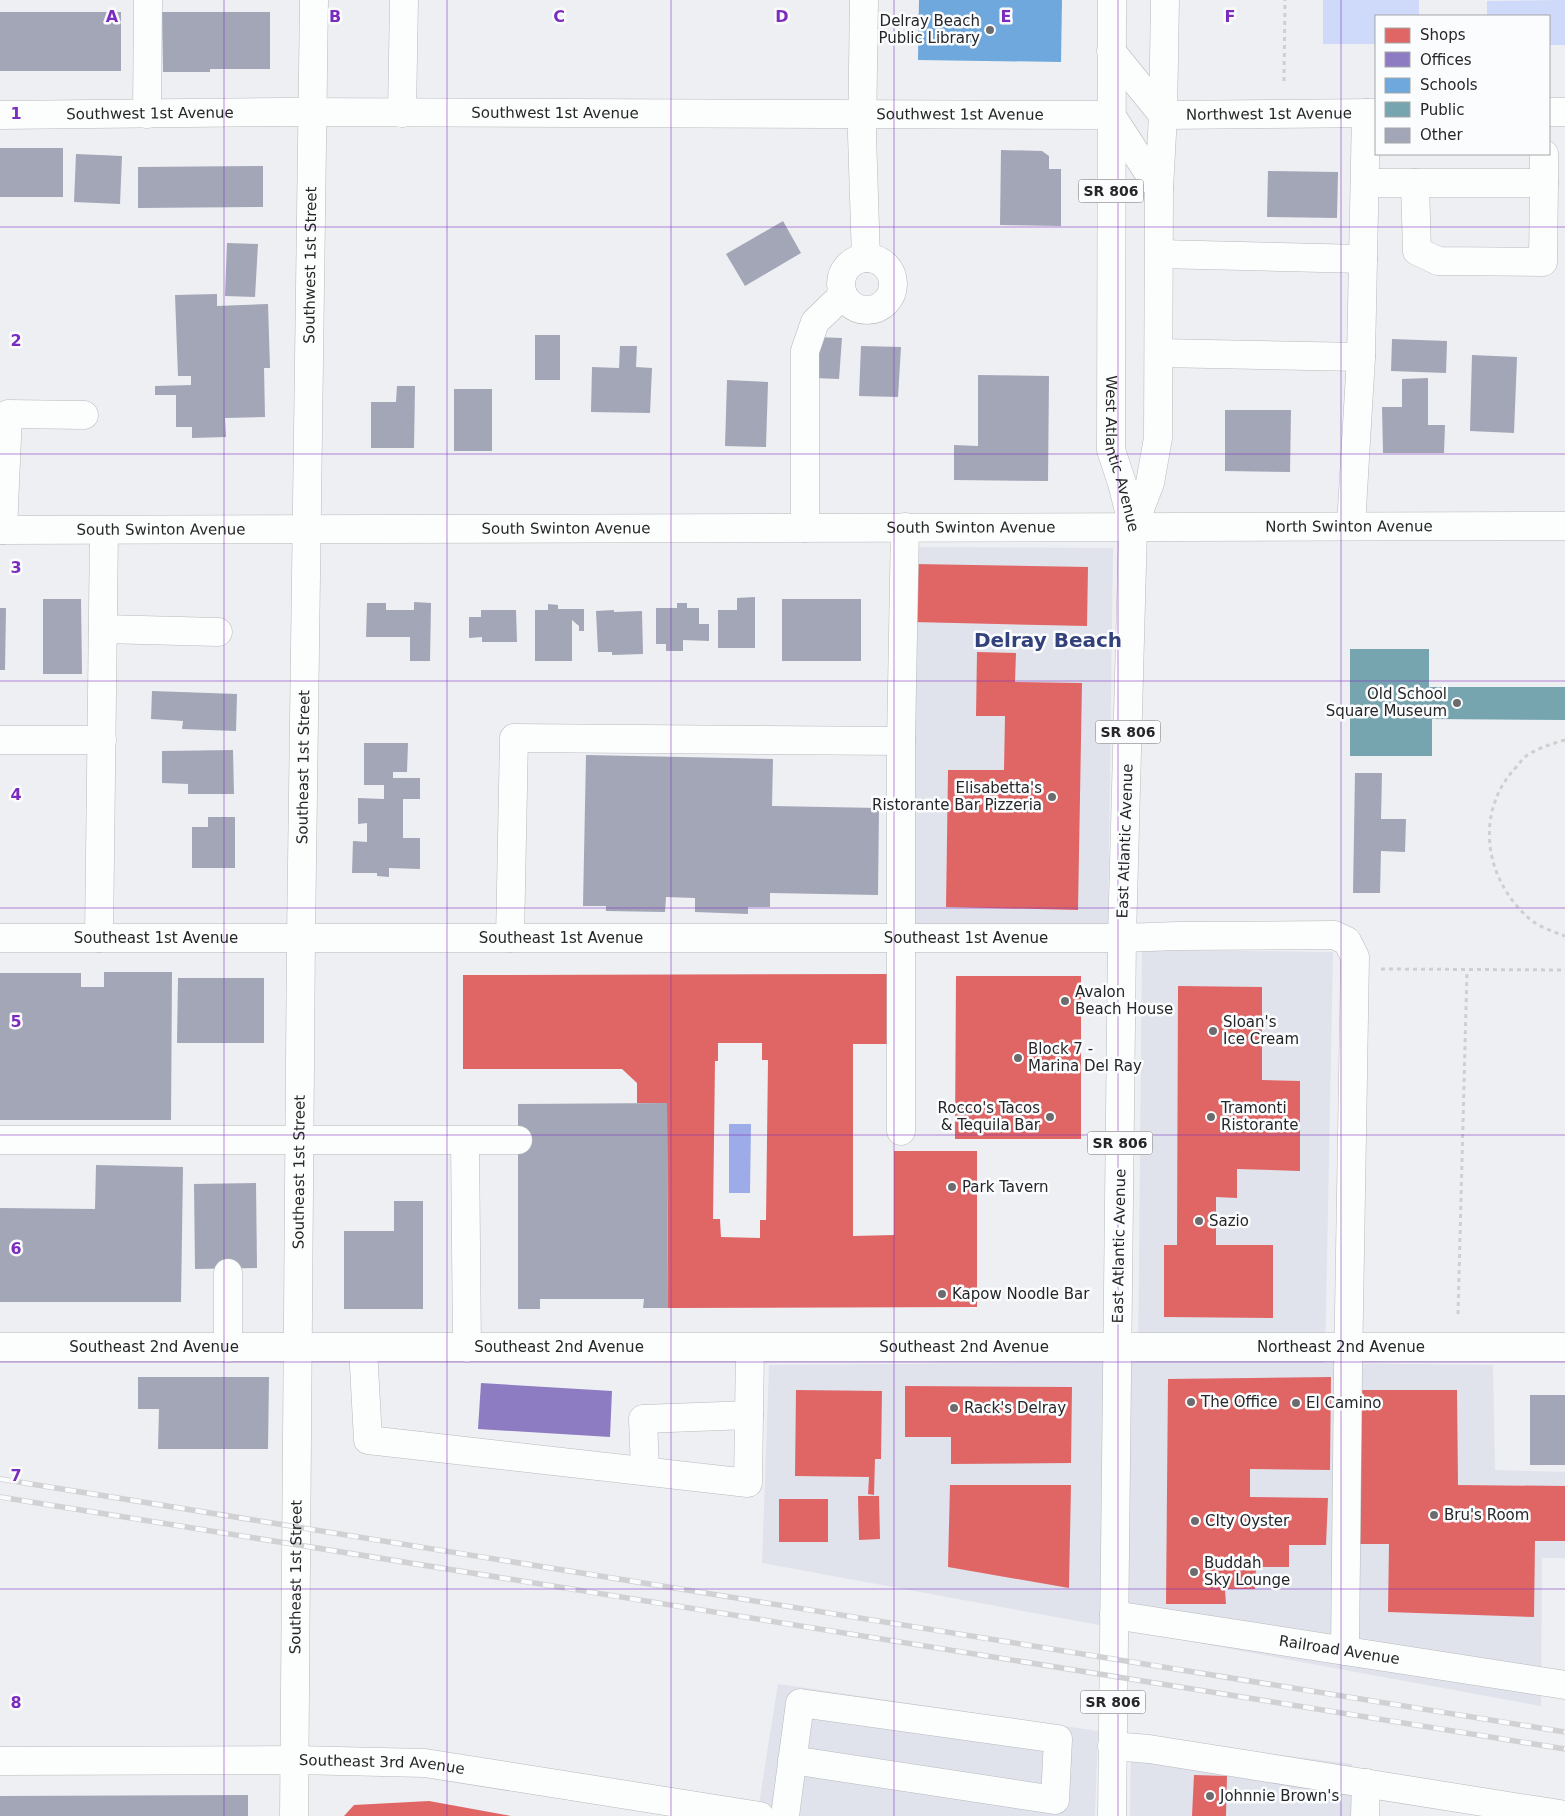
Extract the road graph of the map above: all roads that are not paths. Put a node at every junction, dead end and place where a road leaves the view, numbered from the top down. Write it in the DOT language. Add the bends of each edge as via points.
graph roads {
  1 [pos="148,0"];
  2 [pos="314,0"];
  3 [pos="404,0"];
  4 [pos="864,0"];
  5 [pos="1112,0"];
  6 [pos="1165,0"];
  7 [pos="1111,51"];
  8 [pos="312,112"];
  9 [pos="1550,112"];
  10 [pos="1565,112"];
  11 [pos="402,113"];
  12 [pos="1371,113"];
  13 [pos="147,114"];
  14 [pos="864,114"];
  15 [pos="0,115"];
  16 [pos="1111,115"];
  17 [pos="1163,115"];
  18 [pos="1544,155"];
  19 [pos="1365,183"];
  20 [pos="1415,183"];
  21 [pos="1544,183"];
  22 [pos="1159,189"];
  23 [pos="1159,254"];
  24 [pos="866,258"];
  25 [pos="1363,259"];
  26 [pos="843,295"];
  27 [pos="1159,353"];
  28 [pos="1361,357"];
  29 [pos="84,415"];
  30 [pos="1351,526"];
  31 [pos="1565,526"];
  32 [pos="905,527"];
  33 [pos="1133,527"];
  34 [pos="805,528"];
  35 [pos="307,529"];
  36 [pos="2,530"];
  37 [pos="104,530"];
  38 [pos="103,629"];
  39 [pos="218,632"];
  40 [pos="0,740"];
  41 [pos="102,740"];
  42 [pos="901,741"];
  43 [pos="301,937"];
  44 [pos="0,938"];
  45 [pos="99,938"];
  46 [pos="510,938"];
  47 [pos="901,938"];
  48 [pos="1122,938"];
  49 [pos="901,1132"];
  50 [pos="0,1140"];
  51 [pos="465,1140"];
  52 [pos="518,1140"];
  53 [pos="300,1141"];
  54 [pos="228,1273"];
  55 [pos="0,1347"];
  56 [pos="1565,1347"];
  57 [pos="228,1348"];
  58 [pos="298,1348"];
  59 [pos="363,1348"];
  60 [pos="466,1348"];
  61 [pos="750,1348"];
  62 [pos="1118,1348"];
  63 [pos="1348,1348"];
  64 [pos="749,1415"];
  65 [pos="645,1471"];
  66 [pos="1114,1615"];
  67 [pos="1345,1651"];
  68 [pos="1565,1685"];
  69 [pos="1112,1746"];
  70 [pos="295,1760"];
  71 [pos="792,1760"];
  72 [pos="0,1761"];
  73 [pos="1366,1783"];
  74 [pos="1496,1810"];
  75 [pos="1565,1814"];
  76 [pos="294,1816"];
  77 [pos="760,1816"];
  78 [pos="785,1816"];
  79 [pos="1112,1816"];
  80 [pos="1365,1816"];
  1 -- 13 [label="street"];
  2 -- 8 [label="street, Southwest 1st Street"];
  3 -- 11 [label="street"];
  4 -- 14 [label="street"];
  5 -- 7 [label="street, West Atlantic Avenue / SR 806"];
  6 -- 17 [label="street, West Atlantic Avenue / SR 806"];
  7 -- 16 [label="street, West Atlantic Avenue / SR 806"];
  7 -- 17 [label="street"];
  8 -- 11 [label="street, Southwest 1st Avenue"];
  8 -- 13 [label="street, Southwest 1st Avenue"];
  8 -- 35 [label="street, Southwest 1st Street"];
  9 -- 10 [label="street"];
  11 -- 14 [label="street, Southwest 1st Avenue"];
  12 -- 17 [label="street, Northwest 1st Avenue"];
  12 -- 19 [label="street"];
  13 -- 15 [label="street, Southwest 1st Avenue"];
  14 -- 16 [label="street, Southwest 1st Avenue"];
  14 -- 24 [label="street"];
  16 -- 22 [label="street"];
  16 -- 33 [label="street, West Atlantic Avenue / SR 806" via="1111,450"];
  17 -- 22 [label="street, West Atlantic Avenue / SR 806"];
  18 -- 21 [label="street"];
  19 -- 20 [label="street"];
  19 -- 25 [label="street"];
  20 -- 21 [label="street"];
  20 -- 21 [label="street" via="1417,251 1438,261 1543,262"];
  22 -- 23 [label="street, West Atlantic Avenue / SR 806"];
  23 -- 25 [label="street"];
  23 -- 27 [label="street, West Atlantic Avenue / SR 806"];
  24 -- 26 [label="street" via="858,259 844,270 841,278"];
  24 -- 26 [label="street" via="875,259 888,269 893,285 887,300 880,306 864,310 855,308"];
  25 -- 28 [label="street"];
  26 -- 34 [label="street" via="815,322 805,352"];
  27 -- 28 [label="street"];
  27 -- 33 [label="street, West Atlantic Avenue / SR 806" via="1158,438 1150,483"];
  28 -- 30 [label="street"];
  29 -- 36 [label="street" via="8,414"];
  30 -- 31 [label="street, North Swinton Avenue"];
  30 -- 33 [label="street, North Swinton Avenue"];
  32 -- 33 [label="street, South Swinton Avenue"];
  32 -- 34 [label="street, South Swinton Avenue"];
  32 -- 42 [label="street"];
  33 -- 48 [label="street, East Atlantic Avenue / SR 806"];
  34 -- 35 [label="street, South Swinton Avenue"];
  35 -- 37 [label="street, South Swinton Avenue"];
  35 -- 43 [label="street, Southeast 1st Street"];
  36 -- 37 [label="street, South Swinton Avenue"];
  37 -- 38 [label="street"];
  38 -- 39 [label="street"];
  38 -- 41 [label="street"];
  40 -- 41 [label="street"];
  41 -- 45 [label="street"];
  42 -- 46 [label="street" via="514,738"];
  42 -- 47 [label="street"];
  43 -- 45 [label="street, Southeast 1st Avenue"];
  43 -- 46 [label="street, Southeast 1st Avenue"];
  43 -- 53 [label="street, Southeast 1st Street"];
  44 -- 45 [label="street, Southeast 1st Avenue"];
  46 -- 47 [label="street, Southeast 1st Avenue"];
  47 -- 48 [label="street, Southeast 1st Avenue"];
  47 -- 49 [label="street"];
  48 -- 62 [label="street, East Atlantic Avenue / SR 806"];
  48 -- 63 [label="street, Southeast 1st Avenue" via="1334,935 1347,941 1355,957"];
  50 -- 53 [label="street"];
  51 -- 52 [label="street"];
  51 -- 53 [label="street"];
  51 -- 60 [label="street"];
  53 -- 58 [label="street, Southeast 1st Street"];
  54 -- 57 [label="street"];
  55 -- 57 [label="street, Southeast 2nd Avenue"];
  56 -- 63 [label="street, Northeast 2nd Avenue"];
  57 -- 58 [label="street, Southeast 2nd Avenue"];
  58 -- 59 [label="street, Southeast 2nd Avenue"];
  58 -- 70 [label="street, Southeast 1st Street"];
  59 -- 60 [label="street, Southeast 2nd Avenue"];
  59 -- 65 [label="street" via="368,1440"];
  60 -- 61 [label="street, Southeast 2nd Avenue"];
  61 -- 62 [label="street, Southeast 2nd Avenue"];
  61 -- 64 [label="street"];
  62 -- 63 [label="street, Northeast 2nd Avenue"];
  62 -- 66 [label="street, East Atlantic Avenue / SR 806"];
  63 -- 67 [label="street, Southeast 1st Avenue"];
  64 -- 65 [label="street" via="643,1418"];
  64 -- 65 [label="street" via="748,1483"];
  66 -- 67 [label="street, Railroad Avenue"];
  66 -- 69 [label="street, East Atlantic Avenue / SR 806"];
  67 -- 68 [label="street, Railroad Avenue"];
  69 -- 73 [label="street"];
  69 -- 79 [label="street, East Atlantic Avenue / SR 806"];
  70 -- 72 [label="street, Southeast 3rd Avenue"];
  70 -- 76 [label="street, Southeast 1st Street"];
  70 -- 77 [label="street, Southeast 3rd Avenue" via="425,1763"];
  71 -- 71 [label="street" via="1055,1800 1058,1739 800,1703"];
  71 -- 78 [label="street"];
  73 -- 74 [label="street"];
  73 -- 80 [label="street"];
  74 -- 75 [label="street"];
}
